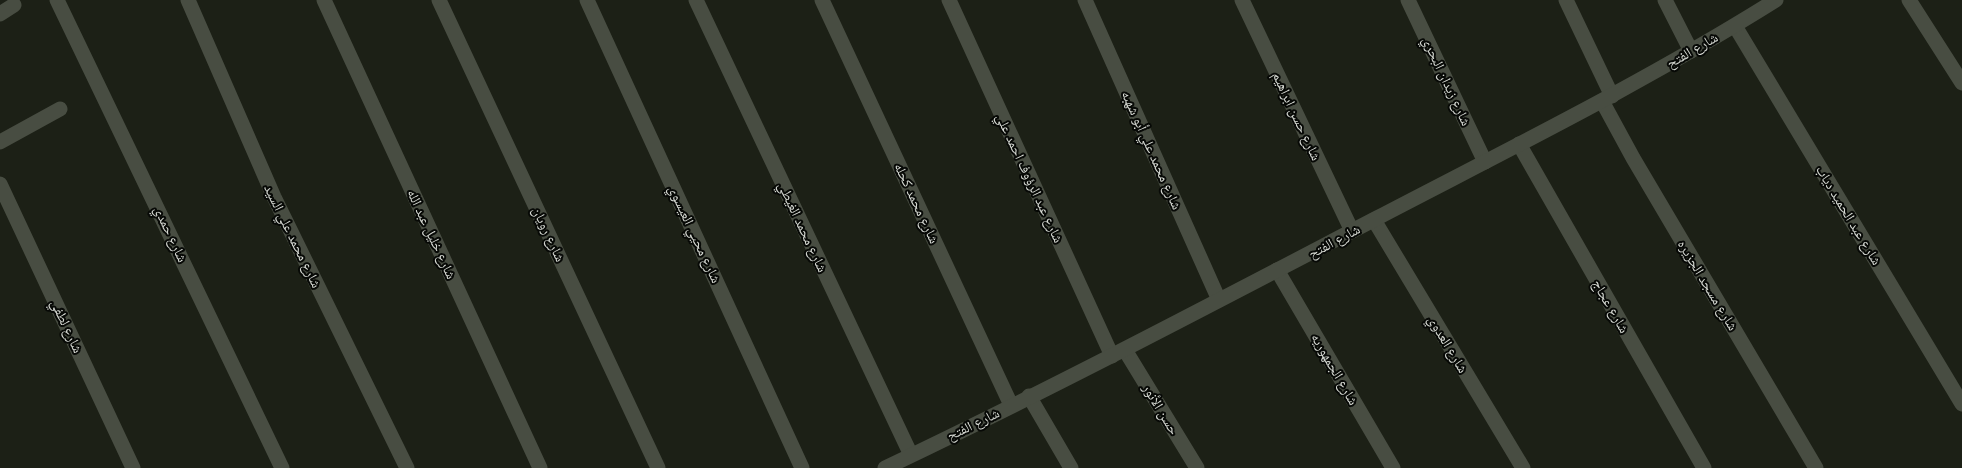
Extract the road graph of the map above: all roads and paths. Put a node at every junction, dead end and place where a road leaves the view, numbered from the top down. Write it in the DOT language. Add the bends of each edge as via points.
graph roads {
  1 [pos="57,0"];
  2 [pos="188,0"];
  3 [pos="324,0"];
  4 [pos="439,0"];
  5 [pos="587,0"];
  6 [pos="696,0"];
  7 [pos="822,0"];
  8 [pos="948,0"];
  9 [pos="1085,0"];
  10 [pos="1242,0"];
  11 [pos="1408,0"];
  12 [pos="1566,0"];
  13 [pos="1665,0"];
  14 [pos="1776,0"];
  15 [pos="1910,0"];
  16 [pos="14,5"];
  17 [pos="0,14"];
  18 [pos="1735,26"];
  19 [pos="1691,51"];
  20 [pos="1962,83"];
  21 [pos="1607,98"];
  22 [pos="60,109"];
  23 [pos="0,142"];
  24 [pos="1519,144"];
  25 [pos="1485,162"];
  26 [pos="0,184"];
  27 [pos="1374,220"];
  28 [pos="1352,232"];
  29 [pos="1277,270"];
  30 [pos="1219,300"];
  31 [pos="1119,353"];
  32 [pos="1029,396"];
  33 [pos="1962,404"];
  34 [pos="1011,405"];
  35 [pos="911,455"];
  36 [pos="133,468"];
  37 [pos="282,468"];
  38 [pos="407,468"];
  39 [pos="540,468"];
  40 [pos="658,468"];
  41 [pos="802,468"];
  42 [pos="886,468"];
  43 [pos="1071,468"];
  44 [pos="1197,468"];
  45 [pos="1393,468"];
  46 [pos="1523,468"];
  47 [pos="1704,468"];
  48 [pos="1816,468"];
  1 -- 37 [label="street, شارع حمدي"];
  2 -- 38 [label="street, شارع محمد علي السيد" via="274,198"];
  3 -- 39 [label="street, شارع خليل عبد الله"];
  4 -- 40 [label="street, شارع رويان"];
  5 -- 41 [label="street, شارع محيي العيسوي"];
  6 -- 35 [label="street, شارع محمد الغيطي"];
  7 -- 34 [label="street, شارع محمد كحله"];
  8 -- 31 [label="street, شارع عبد الرؤوف احمد علي"];
  9 -- 30 [label="street, شارع محمد علي أبو شهبه"];
  10 -- 28 [label="street, شارع حسن ابراهيم"];
  11 -- 25 [label="street, شارع زيدان البحري"];
  12 -- 21 [label="street, شارع مسجد الجزيره"];
  13 -- 19 [label="street"];
  14 -- 18 [label="street, شارع الفتح"];
  15 -- 20 [label="street"];
  16 -- 17 [label="street"];
  18 -- 19 [label="street, شارع الفتح"];
  18 -- 33 [label="street, شارع عبد الحميد دياب"];
  19 -- 21 [label="street, شارع الفتح"];
  21 -- 24 [label="street, شارع الفتح"];
  21 -- 48 [label="street, شارع مسجد الجزيره" via="1638,167"];
  22 -- 23 [label="street"];
  24 -- 25 [label="street, شارع الفتح"];
  24 -- 47 [label="street, شارع عجاج"];
  25 -- 27 [label="street, شارع الفتح"];
  26 -- 36 [label="street, شارع لطفي"];
  27 -- 28 [label="street, شارع الفتح"];
  27 -- 46 [label="street, شارع العدوي"];
  28 -- 29 [label="street, شارع الفتح"];
  29 -- 30 [label="street, شارع الفتح"];
  29 -- 45 [label="street, شارع الجمهوريه"];
  30 -- 31 [label="street, شارع الفتح"];
  31 -- 32 [label="street, شارع الفتح"];
  31 -- 44 [label="street, حسن الأنور"];
  32 -- 34 [label="street, شارع الفتح"];
  32 -- 43 [label="street"];
  34 -- 35 [label="street, شارع الفتح"];
  35 -- 42 [label="street, شارع الفتح"];
}
